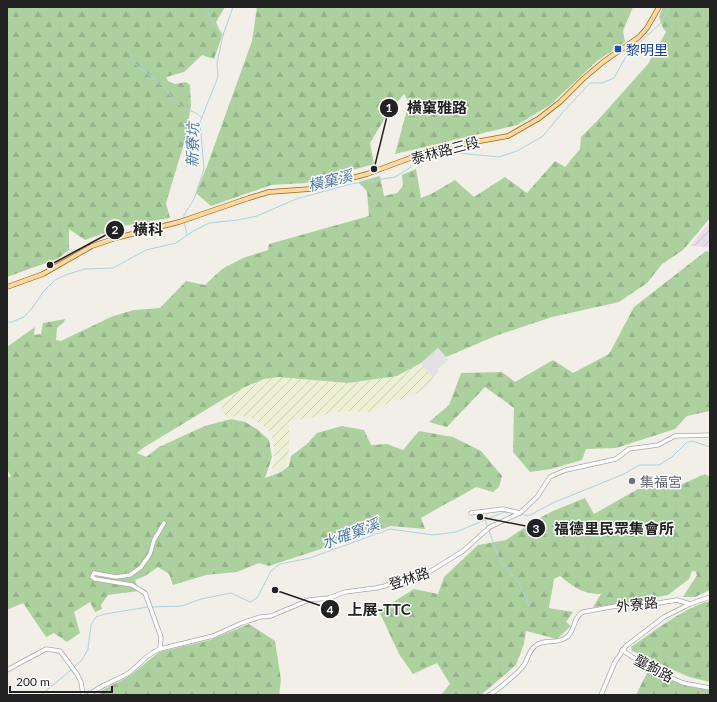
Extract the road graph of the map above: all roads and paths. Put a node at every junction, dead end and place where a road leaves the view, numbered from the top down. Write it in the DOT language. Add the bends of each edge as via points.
graph roads {
  1 [pos="659,7"];
  2 [pos="7,287"];
  3 [pos="710,435"];
  4 [pos="472,513"];
  5 [pos="519,514"];
  6 [pos="164,523"];
  7 [pos="710,597"];
  8 [pos="690,604"];
  9 [pos="160,649"];
  10 [pos="622,650"];
  11 [pos="7,670"];
  12 [pos="710,688"];
  13 [pos="83,695"];
  14 [pos="89,695"];
  15 [pos="489,695"];
  16 [pos="600,695"];
  1 -- 2 [label="main road, 泰林路三段" via="639,37 603,62 538,119 508,136 429,151 367,174 310,188 268,192 180,222 92,246 43,274"];
  3 -- 5 [label="street, 登林路" via="675,436 658,445 629,449 616,459 566,470 550,477 537,497"];
  4 -- 5 [label="street" via="504,509"];
  5 -- 9 [label="street, 登林路" via="490,527 463,551 420,577 404,576 385,586 309,600 213,636"];
  6 -- 9 [label="street" via="141,567 130,575 116,577 94,573 92,576 95,580 132,585 145,593 161,637"];
  7 -- 8 [label="street"];
  8 -- 10 [label="street, 外寮路" via="664,617"];
  8 -- 15 [label="street, 外寮路" via="677,600 583,612 579,614 568,637 559,642 540,643 531,650 524,665 498,690"];
  9 -- 14 [label="street, 登林路" via="155,650 126,674"];
  10 -- 12 [label="street, 壟鉤路" via="647,667 684,684"];
  10 -- 16 [label="street, 外寮路"];
  11 -- 13 [label="street" via="46,649 60,651 81,682"];
}
